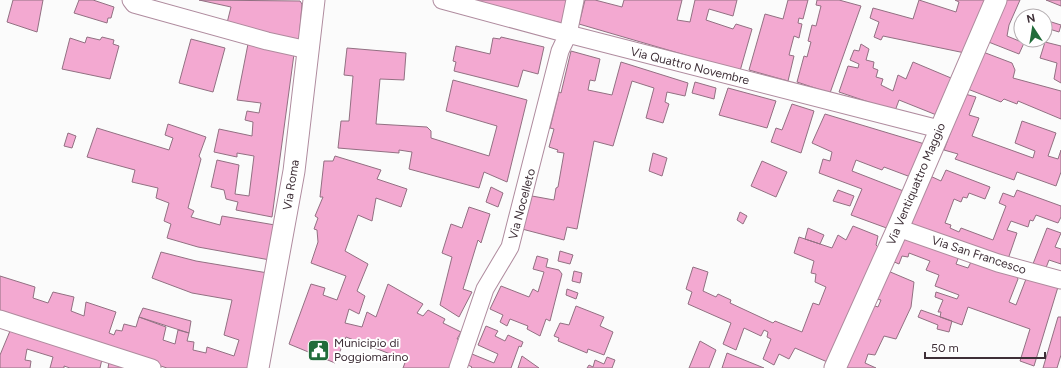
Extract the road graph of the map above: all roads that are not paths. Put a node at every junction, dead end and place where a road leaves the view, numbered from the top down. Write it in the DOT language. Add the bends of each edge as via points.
graph roads {
  1 [pos="131,0"];
  2 [pos="314,0"];
  3 [pos="442,0"];
  4 [pos="575,0"];
  5 [pos="996,0"];
  6 [pos="568,34"];
  7 [pos="308,50"];
  8 [pos="939,130"];
  9 [pos="898,228"];
  10 [pos="1061,280"];
  11 [pos="0,319"];
  12 [pos="152,368"];
  13 [pos="258,368"];
  14 [pos="458,368"];
  15 [pos="835,368"];
  1 -- 7 [label="street" via="134,4"];
  2 -- 7 [label="main road, Via Roma"];
  3 -- 6 [label="street, Via Quattro Novembre"];
  4 -- 6 [label="street, Via Nocelleto"];
  5 -- 8 [label="main road, Via Ventiquattro Maggio"];
  6 -- 8 [label="street, Via Quattro Novembre"];
  6 -- 14 [label="street, Via Nocelleto" via="560,51 510,247 485,289"];
  7 -- 13 [label="main road, Via Roma" via="294,171"];
  8 -- 9 [label="main road, Via Ventiquattro Maggio"];
  9 -- 10 [label="street, Via San Francesco" via="998,263"];
  9 -- 15 [label="main road, Via Ventiquattro Maggio"];
  11 -- 12 [label="street"];
}
